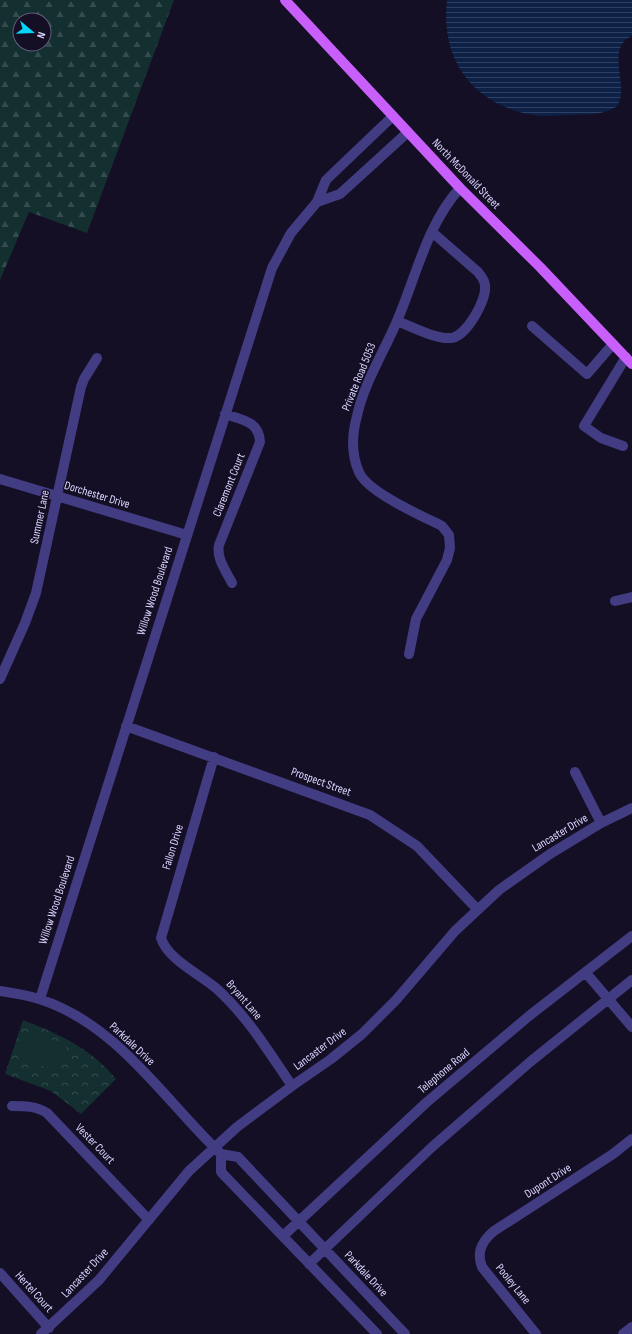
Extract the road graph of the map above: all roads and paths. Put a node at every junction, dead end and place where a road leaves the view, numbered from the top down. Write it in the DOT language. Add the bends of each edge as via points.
graph roads {
  1 [pos="285,0"];
  2 [pos="393,116"];
  3 [pos="408,132"];
  4 [pos="460,188"];
  5 [pos="317,202"];
  6 [pos="432,232"];
  7 [pos="397,321"];
  8 [pos="532,326"];
  9 [pos="613,344"];
  10 [pos="97,358"];
  11 [pos="629,360"];
  12 [pos="225,414"];
  13 [pos="623,446"];
  14 [pos="0,479"];
  15 [pos="58,496"];
  16 [pos="187,535"];
  17 [pos="232,583"];
  18 [pos="632,597"];
  19 [pos="615,601"];
  20 [pos="409,654"];
  21 [pos="0,679"];
  22 [pos="126,726"];
  23 [pos="214,757"];
  24 [pos="575,772"];
  25 [pos="632,808"];
  26 [pos="601,823"];
  27 [pos="478,910"];
  28 [pos="632,936"];
  29 [pos="163,945"];
  30 [pos="586,973"];
  31 [pos="632,980"];
  32 [pos="0,991"];
  33 [pos="607,998"];
  34 [pos="40,999"];
  35 [pos="632,1027"];
  36 [pos="292,1086"];
  37 [pos="12,1106"];
  38 [pos="632,1139"];
  39 [pos="218,1152"];
  40 [pos="149,1220"];
  41 [pos="299,1221"];
  42 [pos="282,1236"];
  43 [pos="480,1247"];
  44 [pos="324,1248"];
  45 [pos="309,1264"];
  46 [pos="0,1273"];
  47 [pos="50,1328"];
  48 [pos="632,1328"];
  49 [pos="41,1334"];
  50 [pos="377,1334"];
  51 [pos="405,1334"];
  52 [pos="536,1334"];
  53 [pos="623,1334"];
  1 -- 2 [label="main road, North McDonald Street"];
  2 -- 3 [label="main road, North McDonald Street"];
  2 -- 5 [label="street, Willow Wood Boulevard" via="326,180"];
  3 -- 4 [label="main road, North McDonald Street"];
  3 -- 5 [label="street" via="340,194"];
  4 -- 6 [label="street, Private Road 5053" via="449,200"];
  4 -- 9 [label="main road, North McDonald Street"];
  5 -- 12 [label="street, Willow Wood Boulevard" via="291,233 272,268"];
  6 -- 7 [label="street, Private Road 5053"];
  6 -- 7 [label="street" via="484,280 484,295 479,308 466,329 452,338"];
  7 -- 20 [label="street, Private Road 5053" via="357,414 353,448 359,473 366,482 388,498 442,526 448,532 450,540 446,560 416,619"];
  8 -- 9 [label="street" via="587,374"];
  9 -- 11 [label="main road, North McDonald Street"];
  10 -- 15 [label="street, Summer Lane" via="81,387"];
  11 -- 13 [label="street" via="584,426 601,438"];
  12 -- 16 [label="street, Willow Wood Boulevard"];
  12 -- 17 [label="street, Claremont Court" via="252,423 258,430 260,442 219,545 220,558"];
  14 -- 15 [label="street, Dorchester Drive"];
  15 -- 16 [label="street, Dorchester Drive"];
  15 -- 21 [label="street, Summer Lane" via="36,593"];
  16 -- 22 [label="street, Willow Wood Boulevard"];
  18 -- 19 [label="street"];
  22 -- 23 [label="street, Prospect Street"];
  22 -- 34 [label="street, Willow Wood Boulevard"];
  23 -- 27 [label="street, Prospect Street" via="370,815 417,846"];
  23 -- 29 [label="street, Fallon Drive" via="162,930"];
  24 -- 26 [label="street"];
  25 -- 26 [label="street, Lancaster Drive"];
  26 -- 27 [label="street, Lancaster Drive" via="537,862 499,890"];
  27 -- 36 [label="street, Lancaster Drive" via="455,931 396,1000 362,1034"];
  28 -- 30 [label="street, Telephone Road"];
  29 -- 36 [label="street, Bryant Lane" via="168,952 202,976 233,1004"];
  30 -- 33 [label="street"];
  30 -- 41 [label="street, Telephone Road" via="529,1016 426,1102"];
  31 -- 33 [label="street"];
  32 -- 34 [label="street, Parkdale Drive"];
  33 -- 35 [label="street"];
  33 -- 44 [label="street" via="432,1147"];
  34 -- 39 [label="street, Parkdale Drive" via="77,1016 110,1039"];
  36 -- 39 [label="street, Lancaster Drive" via="237,1127"];
  37 -- 40 [label="street, Vester Court" via="40,1108 48,1113"];
  38 -- 43 [label="street, Dupont Drive" via="494,1231"];
  39 -- 40 [label="street, Lancaster Drive" via="189,1171"];
  39 -- 41 [label="street, Parkdale Drive" via="238,1157"];
  39 -- 42 [label="street" via="221,1172"];
  40 -- 47 [label="street, Lancaster Drive" via="99,1280"];
  41 -- 42 [label="street, Telephone Road"];
  41 -- 44 [label="street, Parkdale Drive"];
  42 -- 45 [label="street"];
  43 -- 52 [label="street, Pooley Lane" via="479,1260 482,1267"];
  44 -- 45 [label="street"];
  44 -- 51 [label="street, Parkdale Drive"];
  45 -- 50 [label="street"];
  46 -- 47 [label="street, Hertel Court"];
  47 -- 49 [label="street, Lancaster Drive"];
  48 -- 53 [label="street"];
}
